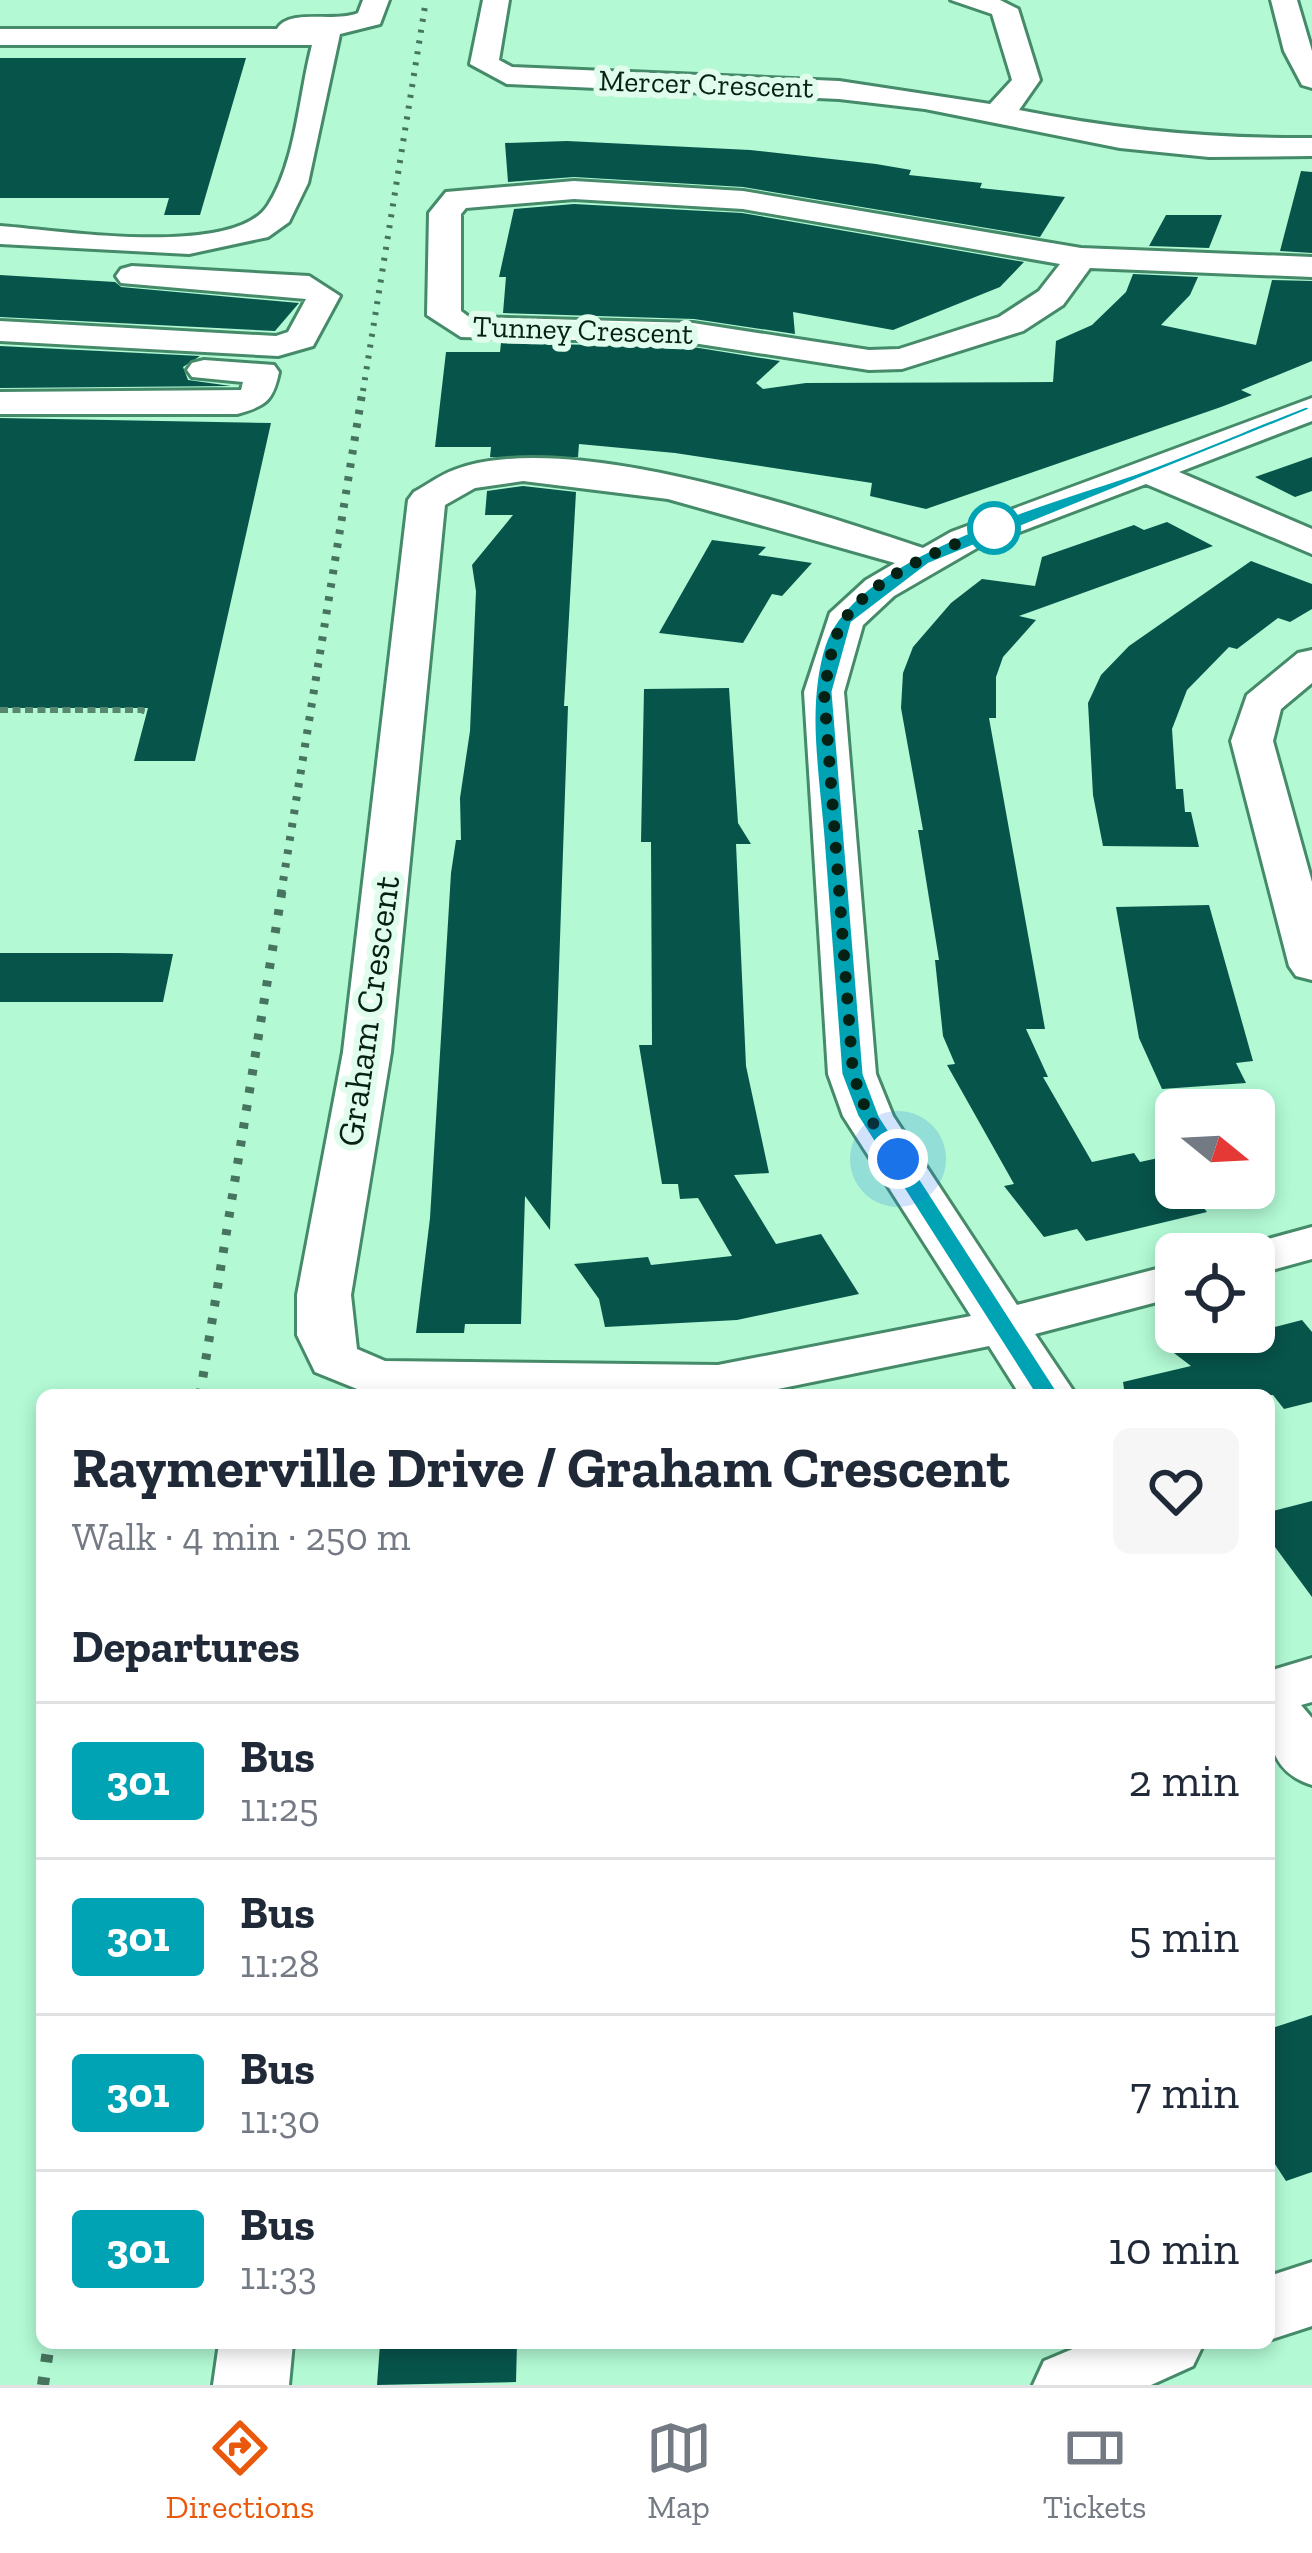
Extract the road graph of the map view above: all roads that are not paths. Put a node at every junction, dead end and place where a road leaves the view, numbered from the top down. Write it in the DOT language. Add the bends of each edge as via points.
graph roads {
  1 [pos="376,0"];
  2 [pos="496,0"];
  3 [pos="964,0"];
  4 [pos="1284,0"];
  5 [pos="0,26"];
  6 [pos="0,37"];
  7 [pos="1312,79"];
  8 [pos="994,115"];
  9 [pos="1312,147"];
  10 [pos="0,236"];
  11 [pos="1081,258"];
  12 [pos="1312,267"];
  13 [pos="0,268"];
  14 [pos="0,331"];
  15 [pos="0,360"];
  16 [pos="0,403"];
  17 [pos="1312,409"];
  18 [pos="1151,473"];
  19 [pos="1312,543"];
  20 [pos="923,560"];
  21 [pos="1312,662"];
  22 [pos="1312,966"];
  23 [pos="1312,1243"];
  24 [pos="1275,1253"];
  25 [pos="1155,1286"];
  26 [pos="1000,1328"];
  27 [pos="1044,1389"];
  28 [pos="1312,1680"];
  29 [pos="1275,1691"];
  30 [pos="1275,1716"];
  31 [pos="1312,1762"];
  32 [pos="1312,2294"];
  33 [pos="1275,2306"];
  34 [pos="255,2349"];
  35 [pos="1154,2349"];
  36 [pos="251,2385"];
  37 [pos="1071,2385"];
  1 -- 5 [label="street" via="370,18 352,26"];
  2 -- 8 [label="street, Mercer Crescent" via="484,64 507,75 838,90"];
  3 -- 8 [label="street" via="1004,8 1025,71 1022,89"];
  4 -- 7 [label="street"];
  6 -- 10 [label="street" via="328,38 283,208 258,231 199,244"];
  8 -- 9 [label="street, Mercer Crescent" via="1159,143"];
  11 -- 11 [label="street, Tunney Crescent" via="743,200 509,190 457,199 446,213 444,315 461,326 694,332 902,359 1011,324 1051,298"];
  11 -- 12 [label="street, Tunney Crescent"];
  13 -- 14 [label="street" via="309,286 324,296 301,339 278,346"];
  15 -- 16 [label="street" via="262,372 257,396 237,403"];
  17 -- 18 [label="street"];
  18 -- 19 [label="street"];
  18 -- 20 [label="street"];
  20 -- 26 [label="street" via="844,621 824,692 853,1074 868,1116"];
  20 -- 26 [label="street, Graham Crescent" via="691,489 620,478 466,477 427,500 367,1052 323,1295 324,1335 334,1360 378,1379 718,1383"];
  21 -- 22 [label="street" via="1262,704 1252,741"];
  23 -- 24 [label="street"];
  25 -- 26 [label="street"];
  26 -- 27 [label="street"];
  28 -- 29 [label="street"];
  30 -- 31 [label="street"];
  32 -- 33 [label="street"];
  34 -- 36 [label="street"];
  35 -- 37 [label="street"];
}
